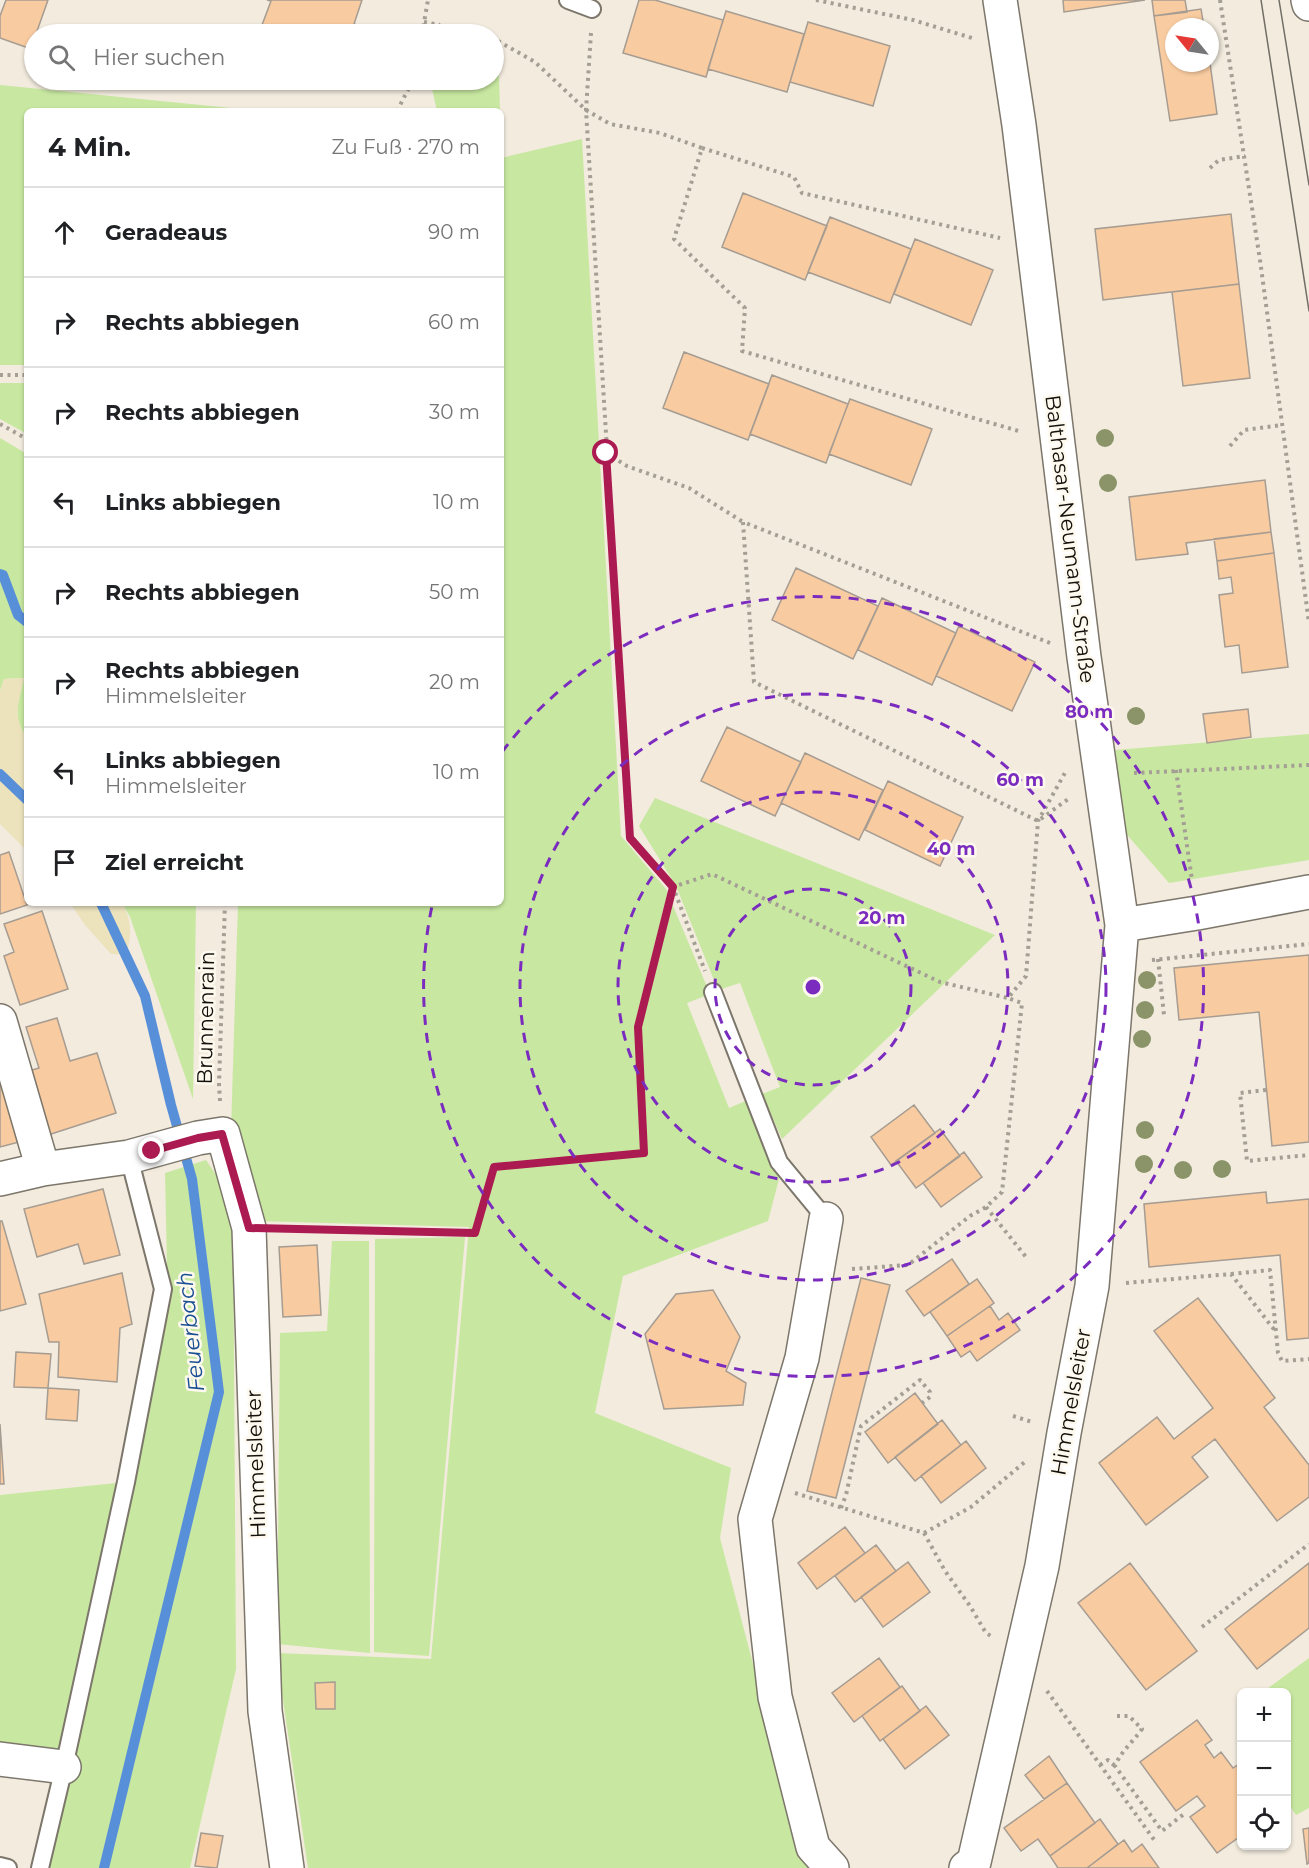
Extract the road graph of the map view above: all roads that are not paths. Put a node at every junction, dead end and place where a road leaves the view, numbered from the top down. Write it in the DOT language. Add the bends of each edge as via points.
graph roads {
  1 [pos="568,0"];
  2 [pos="1000,0"];
  3 [pos="592,9"];
  4 [pos="1309,892"];
  5 [pos="1122,925"];
  6 [pos="713,992"];
  7 [pos="0,1021"];
  8 [pos="140,1154"];
  9 [pos="44,1169"];
  10 [pos="0,1179"];
  11 [pos="826,1219"];
  12 [pos="0,1759"];
  13 [pos="64,1767"];
  14 [pos="0,1866"];
  15 [pos="8,1868"];
  16 [pos="40,1868"];
  17 [pos="286,1868"];
  18 [pos="832,1868"];
  19 [pos="966,1868"];
  1 -- 3 [label="lane"];
  2 -- 5 [label="street, Balthasar-Neumann-Straße"];
  4 -- 5 [label="street"];
  5 -- 19 [label="street, Himmelsleiter" via="1092,1286 1042,1566 974,1862"];
  6 -- 11 [label="lane" via="779,1162"];
  7 -- 9 [label="street"];
  8 -- 9 [label="street"];
  8 -- 13 [label="lane" via="163,1289"];
  8 -- 17 [label="street, Himmelsleiter" via="210,1136 249,1228 264,1711"];
  9 -- 10 [label="street"];
  11 -- 18 [label="street" via="802,1358 755,1519 776,1697 813,1846"];
  12 -- 13 [label="street"];
  13 -- 16 [label="lane"];
  14 -- 15 [label="lane"];
}
